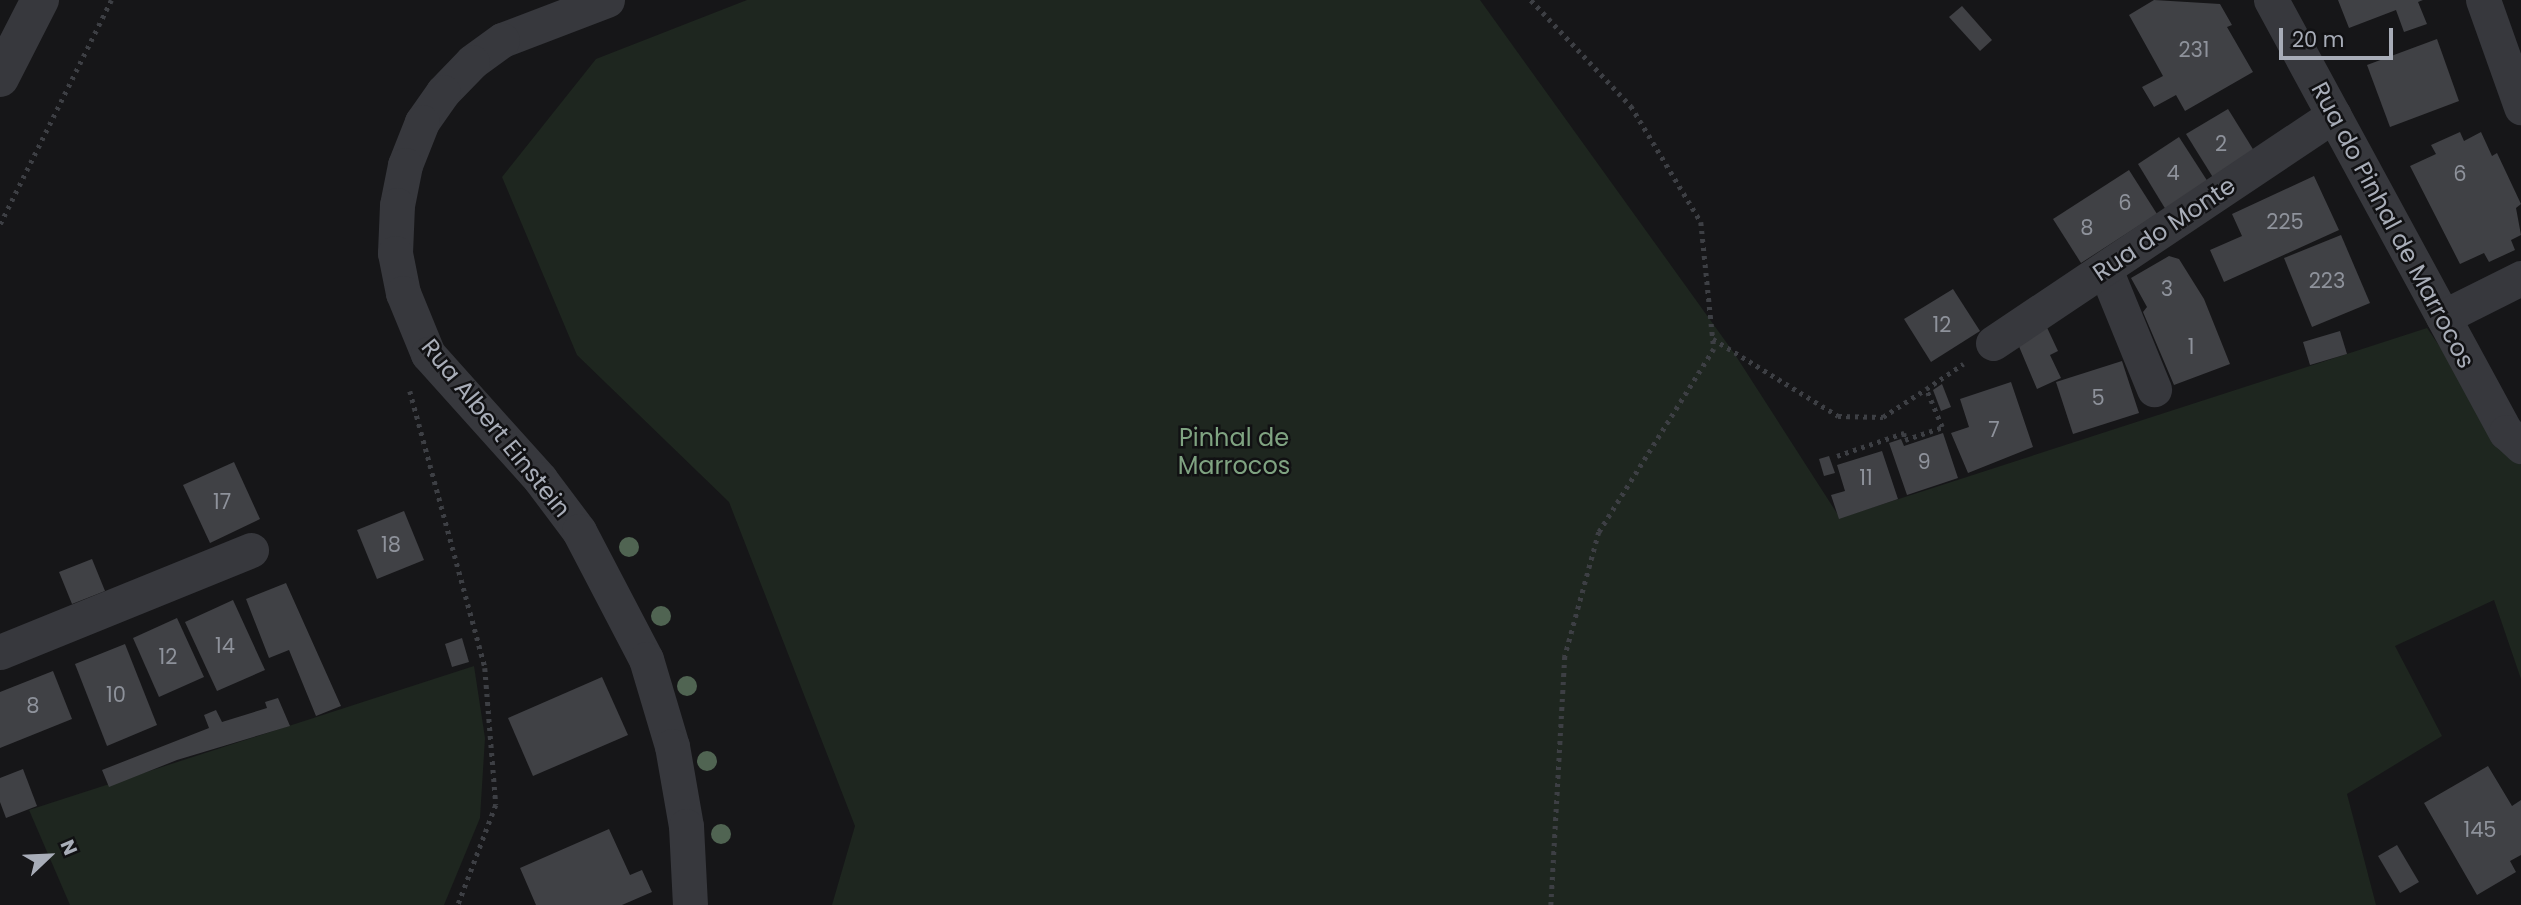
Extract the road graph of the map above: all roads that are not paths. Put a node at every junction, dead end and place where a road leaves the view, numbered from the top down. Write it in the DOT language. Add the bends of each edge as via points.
graph roads {
  1 [pos="40,0"];
  2 [pos="607,0"];
  3 [pos="2271,0"];
  4 [pos="2483,0"];
  5 [pos="0,78"];
  6 [pos="2521,107"];
  7 [pos="2334,115"];
  8 [pos="2105,269"];
  9 [pos="2521,278"];
  10 [pos="2443,317"];
  11 [pos="1993,343"];
  12 [pos="2154,389"];
  13 [pos="2521,446"];
  14 [pos="251,550"];
  15 [pos="0,652"];
  16 [pos="690,905"];
  1 -- 5 [label="street"];
  2 -- 16 [label="street, Rua Albert Einstein" via="502,40 472,62 422,122 405,165 395,253 403,293 428,354 540,479 579,531 614,590 646,659 672,746 686,826"];
  3 -- 7 [label="street, Rua do Pinhal de Marrocos"];
  4 -- 6 [label="street"];
  7 -- 8 [label="street, Rua do Monte"];
  7 -- 10 [label="street, Rua do Pinhal de Marrocos"];
  8 -- 11 [label="street, Rua do Monte"];
  8 -- 12 [label="street"];
  9 -- 10 [label="street"];
  10 -- 13 [label="street, Rua do Pinhal de Marrocos" via="2505,432"];
  14 -- 15 [label="street"];
}
